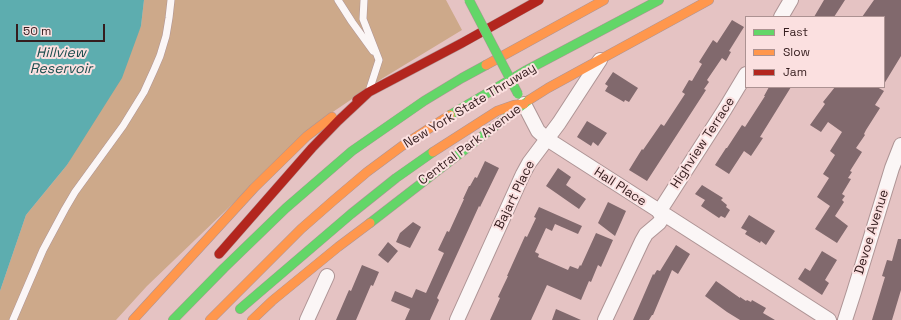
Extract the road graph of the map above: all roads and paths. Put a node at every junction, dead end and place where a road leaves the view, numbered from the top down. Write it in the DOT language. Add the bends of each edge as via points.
graph roads {
  1 [pos="170,0"];
  2 [pos="338,0"];
  3 [pos="364,0"];
  4 [pos="469,0"];
  5 [pos="539,0"];
  6 [pos="604,0"];
  7 [pos="659,0"];
  8 [pos="709,0"];
  9 [pos="791,0"];
  10 [pos="526,4"];
  11 [pos="782,16"];
  12 [pos="601,59"];
  13 [pos="379,60"];
  14 [pos="745,76"];
  15 [pos="369,92"];
  16 [pos="521,99"];
  17 [pos="547,139"];
  18 [pos="901,145"];
  19 [pos="661,213"];
  20 [pos="212,261"];
  21 [pos="327,276"];
  22 [pos="232,315"];
  23 [pos="13,320"];
  24 [pos="133,320"];
  25 [pos="173,320"];
  26 [pos="210,320"];
  27 [pos="252,320"];
  28 [pos="307,320"];
  29 [pos="457,320"];
  30 [pos="605,320"];
  31 [pos="829,320"];
  32 [pos="844,320"];
  1 -- 23 [label="lane" via="166,36 144,92 65,208 43,250"];
  2 -- 13 [label="lane"];
  3 -- 13 [label="lane" via="363,19"];
  4 -- 16 [label="main road, Hall Place, bridge"];
  5 -- 10 [label="main road"];
  6 -- 25 [label="main road, New York State Thruway" via="462,78 352,152 286,208"];
  7 -- 26 [label="main road, New York State Thruway" via="488,92 402,146 339,195 301,229"];
  8 -- 12 [label="main road, Central Park Avenue"];
  9 -- 11 [label="street"];
  10 -- 15 [label="main road" via="462,43"];
  12 -- 16 [label="main road, Central Park Avenue" via="548,88"];
  12 -- 17 [label="street, Bajart Place"];
  13 -- 15 [label="lane"];
  14 -- 19 [label="street, Highview Terrace"];
  15 -- 20 [label="main road" via="312,148"];
  15 -- 24 [label="main road" via="301,141 254,188"];
  16 -- 17 [label="street, Hall Place" via="538,131"];
  16 -- 22 [label="main road" via="514,105 497,111 401,174"];
  16 -- 27 [label="main road, Central Park Avenue"];
  17 -- 19 [label="street, Hall Place"];
  17 -- 29 [label="street, Bajart Place" via="523,174"];
  18 -- 32 [label="street, Devoe Avenue"];
  19 -- 30 [label="street, Highview Terrace" via="658,223 642,241"];
  19 -- 31 [label="street, Hall Place"];
  21 -- 28 [label="street"];
}
